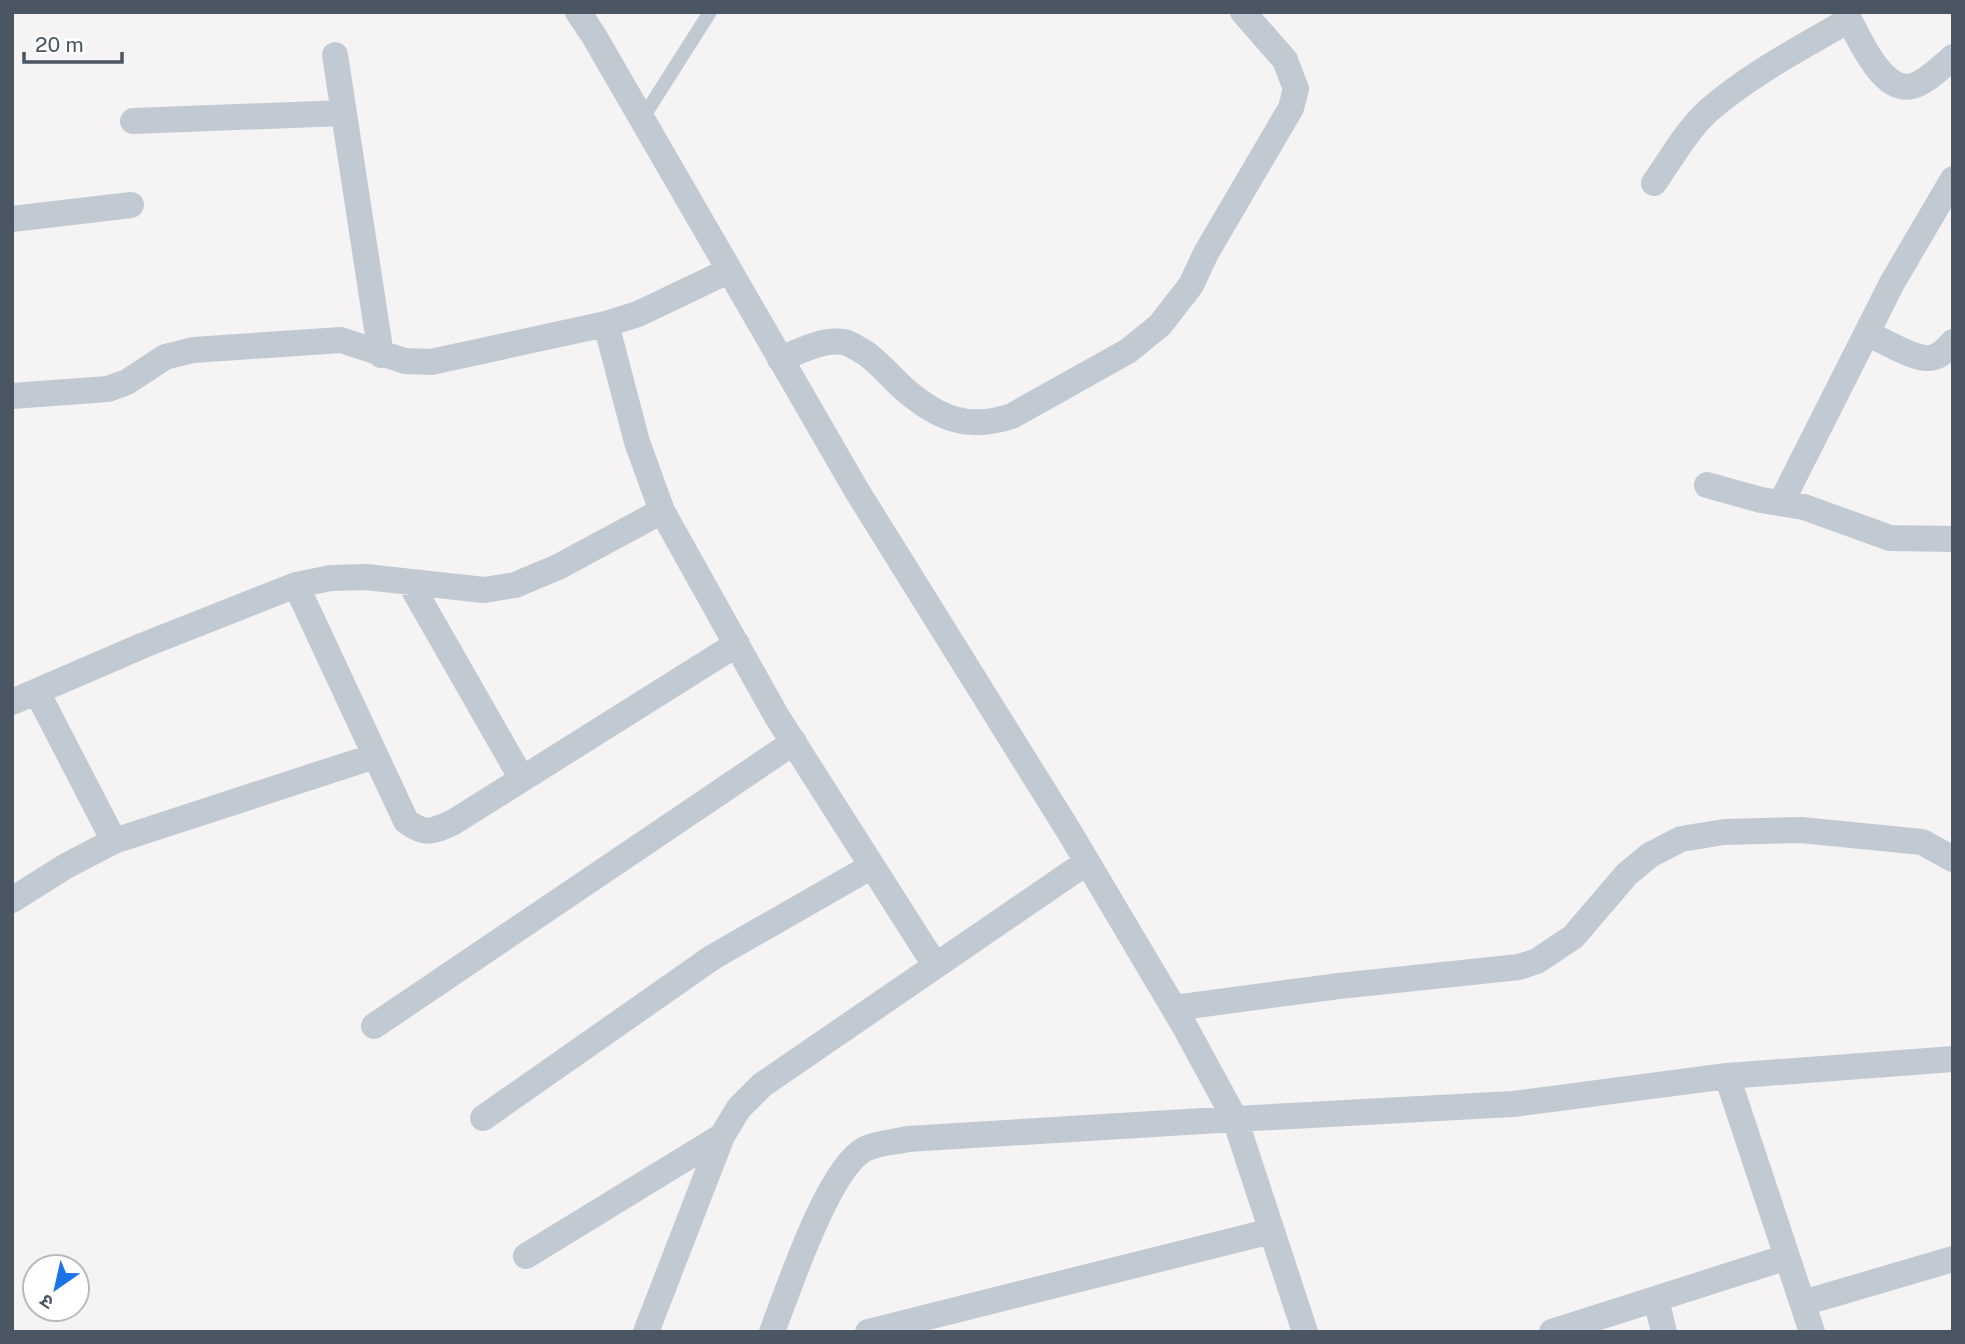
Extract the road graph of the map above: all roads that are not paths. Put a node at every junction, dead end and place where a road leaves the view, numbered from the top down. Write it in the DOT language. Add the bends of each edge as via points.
graph roads {
  1 [pos="578,12"];
  2 [pos="710,12"];
  3 [pos="1243,12"];
  4 [pos="1847,16"];
  5 [pos="335,55"];
  6 [pos="1953,57"];
  7 [pos="344,113"];
  8 [pos="642,119"];
  9 [pos="133,121"];
  10 [pos="1953,179"];
  11 [pos="1654,183"];
  12 [pos="131,205"];
  13 [pos="12,219"];
  14 [pos="728,271"];
  15 [pos="606,324"];
  16 [pos="1867,333"];
  17 [pos="1953,342"];
  18 [pos="381,355"];
  19 [pos="780,359"];
  20 [pos="12,396"];
  21 [pos="1707,485"];
  22 [pos="1781,503"];
  23 [pos="662,511"];
  24 [pos="1953,539"];
  25 [pos="410,583"];
  26 [pos="296,585"];
  27 [pos="737,643"];
  28 [pos="37,692"];
  29 [pos="12,702"];
  30 [pos="794,742"];
  31 [pos="375,755"];
  32 [pos="522,779"];
  33 [pos="114,841"];
  34 [pos="1953,859"];
  35 [pos="1087,862"];
  36 [pos="872,866"];
  37 [pos="12,900"];
  38 [pos="935,965"];
  39 [pos="1174,1008"];
  40 [pos="373,1026"];
  41 [pos="1953,1059"];
  42 [pos="1727,1076"];
  43 [pos="483,1118"];
  44 [pos="1235,1119"];
  45 [pos="722,1136"];
  46 [pos="1271,1231"];
  47 [pos="526,1256"];
  48 [pos="1787,1256"];
  49 [pos="1953,1259"];
  50 [pos="1656,1299"];
  51 [pos="1803,1303"];
  52 [pos="646,1332"];
  53 [pos="772,1332"];
  54 [pos="868,1332"];
  55 [pos="1305,1332"];
  56 [pos="1552,1332"];
  57 [pos="1664,1332"];
  58 [pos="1812,1332"];
  1 -- 8 [label="street"];
  2 -- 8 [label="lane"];
  3 -- 19 [label="street" via="1285,60 1296,89 1291,108 1191,285 1160,325 1128,351 1012,416 991,423 944,416 924,406 876,361 844,342 824,342"];
  4 -- 6 [label="street" via="1877,68 1898,86 1921,82"];
  4 -- 11 [label="street" via="1707,111"];
  5 -- 7 [label="street"];
  7 -- 9 [label="street"];
  7 -- 18 [label="street"];
  8 -- 14 [label="street"];
  10 -- 16 [label="street"];
  12 -- 13 [label="street"];
  14 -- 15 [label="street" via="638,314"];
  14 -- 19 [label="street"];
  15 -- 18 [label="street" via="430,362"];
  15 -- 23 [label="street" via="637,442"];
  16 -- 17 [label="street" via="1921,358 1941,355"];
  16 -- 22 [label="street"];
  18 -- 20 [label="street" via="341,340 193,350 165,357 127,383 108,389"];
  19 -- 35 [label="street"];
  21 -- 22 [label="street"];
  22 -- 24 [label="street" via="1804,506 1890,538"];
  23 -- 25 [label="street" via="515,585 484,590"];
  23 -- 27 [label="street"];
  25 -- 26 [label="street" via="366,577"];
  25 -- 32 [label="street"];
  26 -- 28 [label="street"];
  26 -- 31 [label="street"];
  27 -- 30 [label="street"];
  27 -- 32 [label="street"];
  28 -- 29 [label="street"];
  28 -- 33 [label="street"];
  30 -- 36 [label="street"];
  30 -- 40 [label="street"];
  31 -- 32 [label="street" via="406,821 418,830 431,832 452,823"];
  31 -- 33 [label="street"];
  33 -- 37 [label="street"];
  34 -- 39 [label="street" via="1922,842 1801,830 1724,832 1681,839 1627,874 1573,937 1537,961 1519,967"];
  35 -- 38 [label="street"];
  35 -- 39 [label="street"];
  36 -- 38 [label="street"];
  36 -- 43 [label="street" via="713,957"];
  38 -- 45 [label="street" via="762,1085 739,1108"];
  39 -- 44 [label="street"];
  41 -- 42 [label="street"];
  42 -- 44 [label="street" via="1513,1104"];
  42 -- 48 [label="street"];
  44 -- 46 [label="street"];
  44 -- 53 [label="street" via="908,1139 866,1149 848,1163 826,1202"];
  45 -- 47 [label="street"];
  45 -- 52 [label="street"];
  46 -- 54 [label="street"];
  46 -- 55 [label="street"];
  48 -- 50 [label="street"];
  48 -- 51 [label="street"];
  49 -- 51 [label="street"];
  50 -- 56 [label="street"];
  50 -- 57 [label="street"];
  51 -- 58 [label="street"];
}
